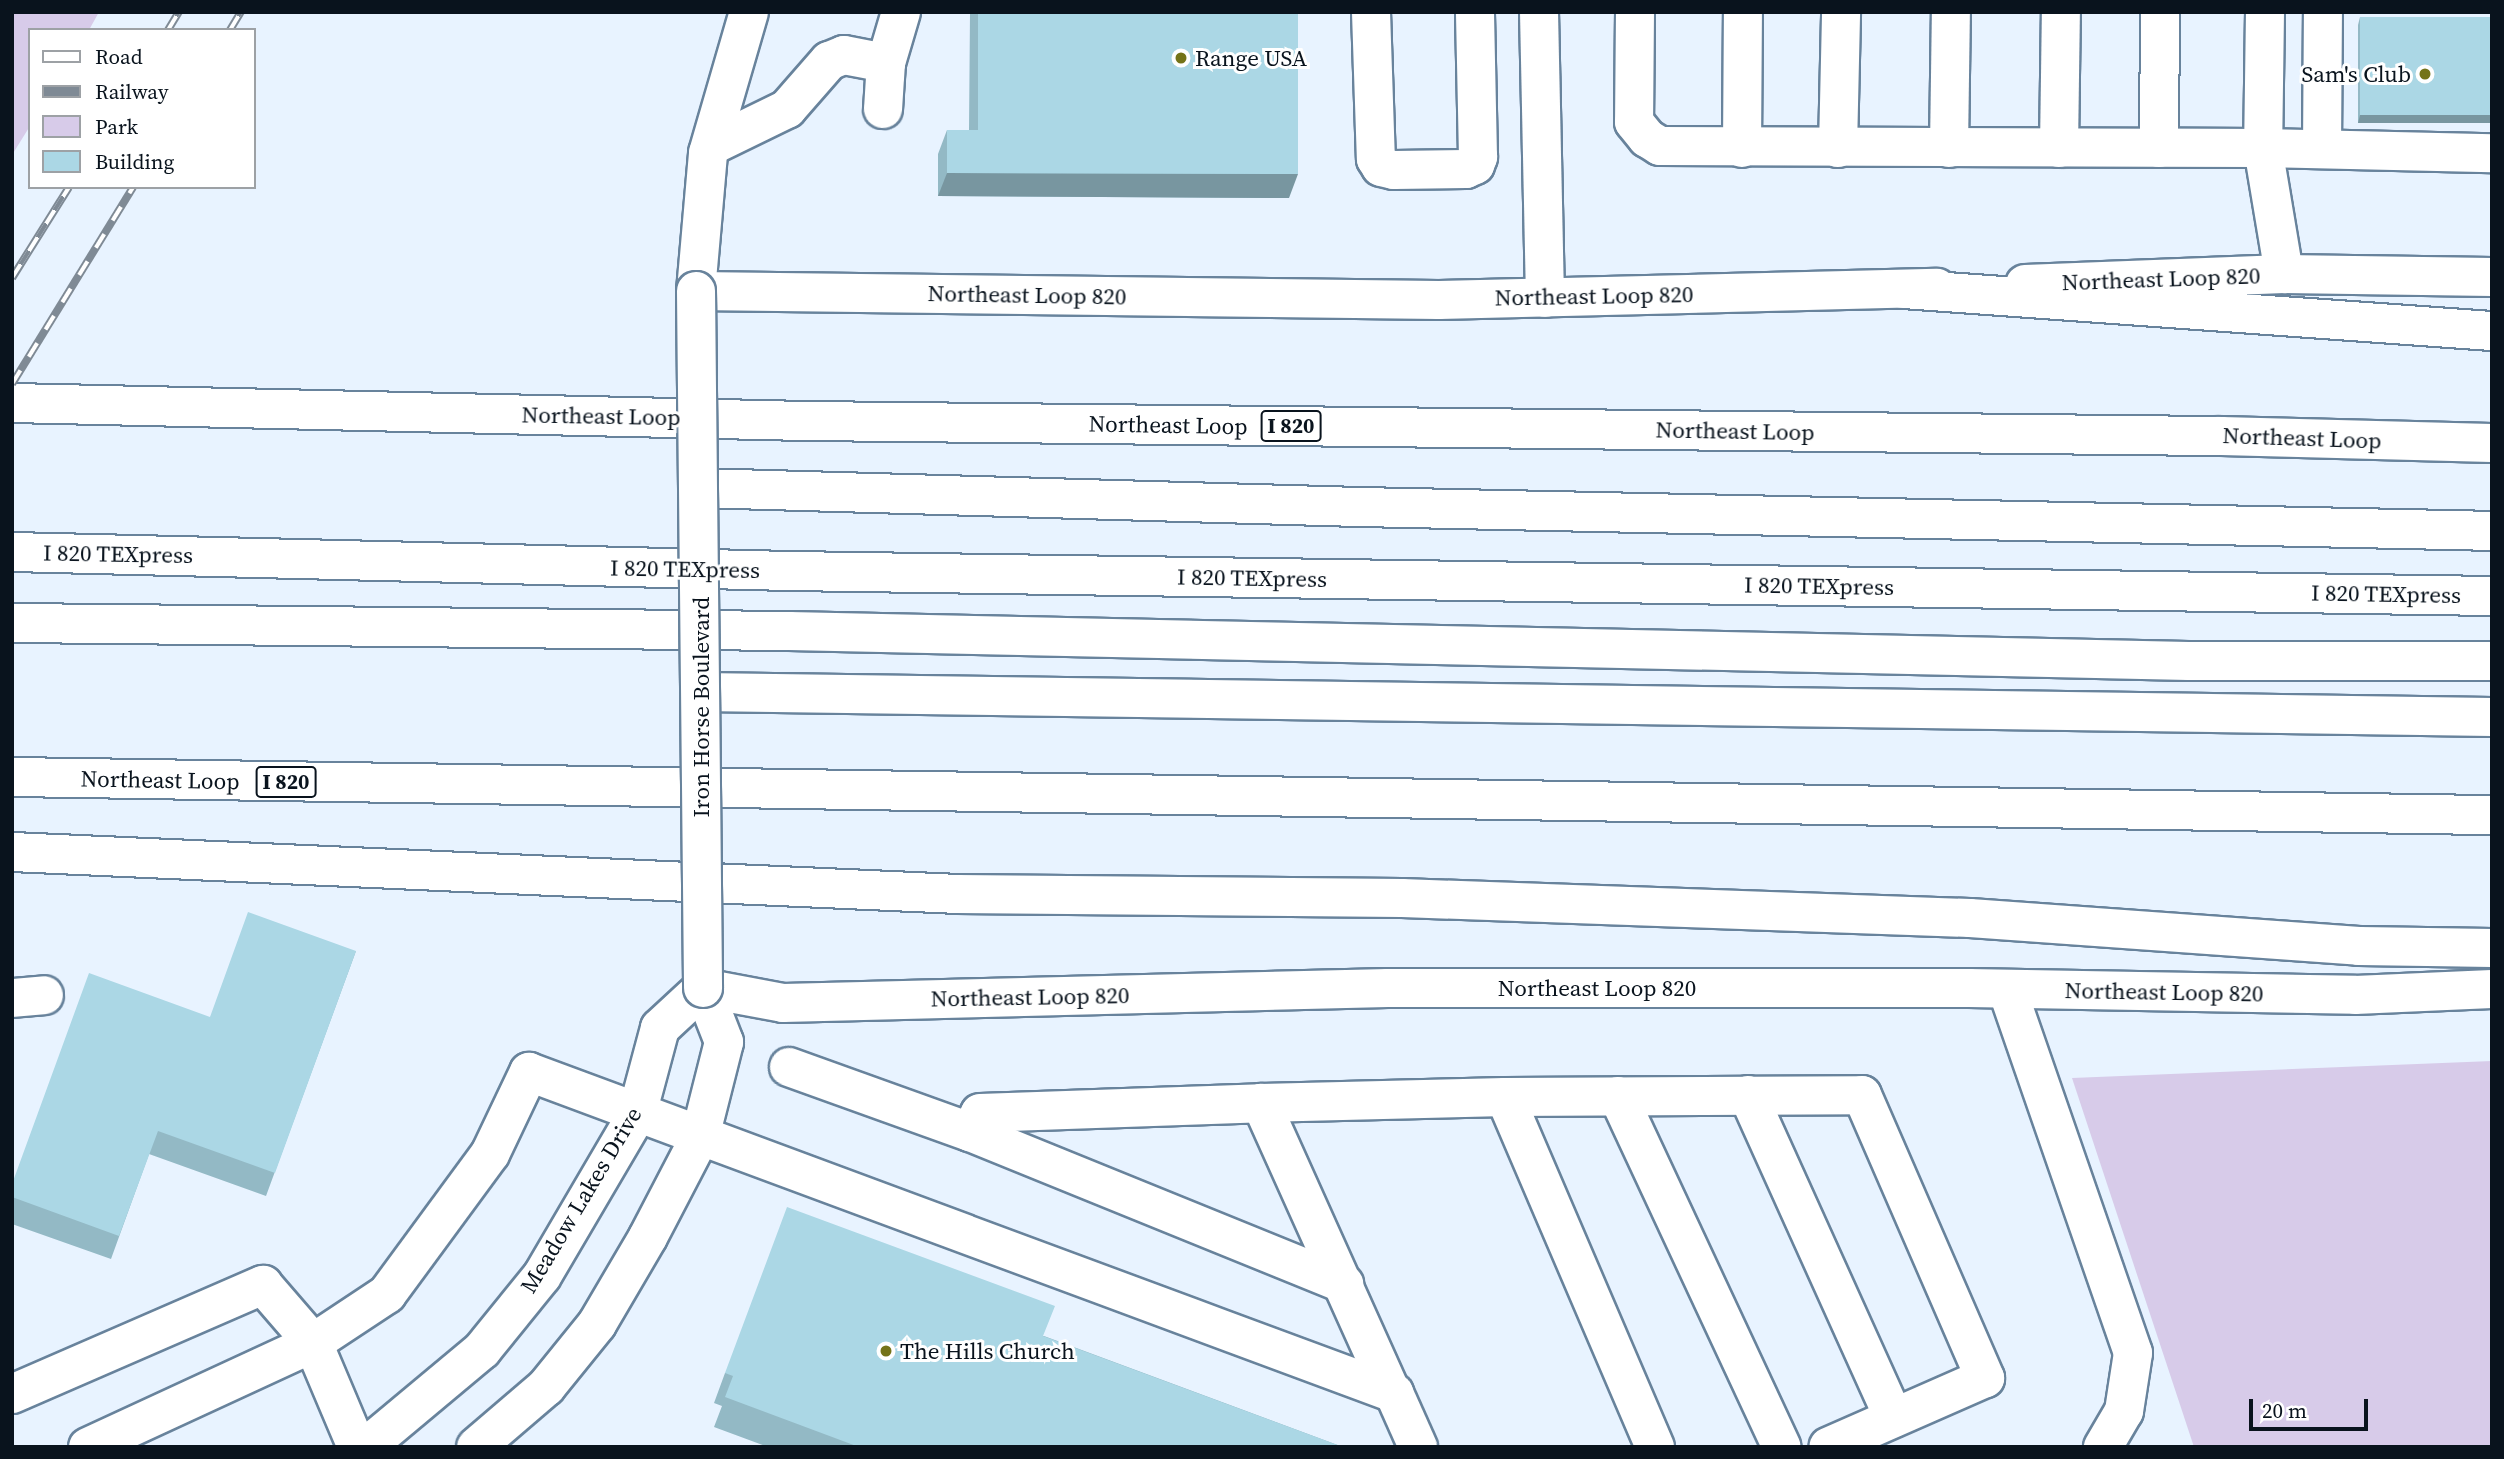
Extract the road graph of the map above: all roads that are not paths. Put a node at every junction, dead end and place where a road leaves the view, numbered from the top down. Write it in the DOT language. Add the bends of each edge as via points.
graph roads {
  1 [pos="748,12"];
  2 [pos="901,12"];
  3 [pos="1371,12"];
  4 [pos="1475,12"];
  5 [pos="1539,12"];
  6 [pos="1635,12"];
  7 [pos="1743,12"];
  8 [pos="1841,12"];
  9 [pos="1951,12"];
  10 [pos="2061,12"];
  11 [pos="2160,12"];
  12 [pos="2265,12"];
  13 [pos="2323,12"];
  14 [pos="886,64"];
  15 [pos="883,110"];
  16 [pos="711,146"];
  17 [pos="1742,148"];
  18 [pos="1838,148"];
  19 [pos="1949,148"];
  20 [pos="2059,148"];
  21 [pos="2159,148"];
  22 [pos="2263,148"];
  23 [pos="2322,149"];
  24 [pos="2492,153"];
  25 [pos="2284,274"];
  26 [pos="2492,277"];
  27 [pos="1904,289"];
  28 [pos="696,291"];
  29 [pos="1545,298"];
  30 [pos="2492,331"];
  31 [pos="12,403"];
  32 [pos="2492,443"];
  33 [pos="699,488"];
  34 [pos="2492,531"];
  35 [pos="12,552"];
  36 [pos="2492,596"];
  37 [pos="12,623"];
  38 [pos="2492,661"];
  39 [pos="701,692"];
  40 [pos="2492,717"];
  41 [pos="12,777"];
  42 [pos="2492,816"];
  43 [pos="12,852"];
  44 [pos="2492,948"];
  45 [pos="703,988"];
  46 [pos="2007,989"];
  47 [pos="2492,989"];
  48 [pos="789,1066"];
  49 [pos="1618,1096"];
  50 [pos="1748,1096"];
  51 [pos="1505,1097"];
  52 [pos="1261,1103"];
  53 [pos="637,1114"];
  54 [pos="971,1132"];
  55 [pos="700,1137"];
  56 [pos="1344,1284"];
  57 [pos="313,1343"];
  58 [pos="1391,1392"];
  59 [pos="12,1394"];
  60 [pos="1894,1418"];
  61 [pos="88,1447"];
  62 [pos="357,1447"];
  63 [pos="366,1447"];
  64 [pos="476,1447"];
  65 [pos="1418,1447"];
  66 [pos="1655,1447"];
  67 [pos="1782,1447"];
  68 [pos="1828,1447"];
  69 [pos="2103,1447"];
  1 -- 16 [label="main road, Iron Horse Boulevard"];
  2 -- 14 [label="main road"];
  3 -- 4 [label="main road" via="1376,159 1381,167 1394,170 1475,165"];
  5 -- 29 [label="main road"];
  6 -- 17 [label="main road" via="1634,122 1660,146"];
  7 -- 17 [label="main road"];
  8 -- 18 [label="main road"];
  9 -- 19 [label="main road"];
  10 -- 20 [label="main road"];
  11 -- 21 [label="main road"];
  12 -- 22 [label="main road"];
  13 -- 23 [label="main road"];
  14 -- 15 [label="main road"];
  14 -- 16 [label="main road" via="844,55 829,61 787,109"];
  16 -- 28 [label="main road, Iron Horse Boulevard"];
  17 -- 18 [label="main road"];
  18 -- 19 [label="main road"];
  19 -- 20 [label="main road"];
  20 -- 21 [label="main road"];
  21 -- 22 [label="main road"];
  22 -- 23 [label="main road"];
  22 -- 25 [label="main road"];
  23 -- 24 [label="main road"];
  25 -- 26 [label="main road, Northeast Loop 820"];
  25 -- 27 [label="main road, Northeast Loop 820"];
  27 -- 29 [label="main road, Northeast Loop 820"];
  27 -- 30 [label="main road"];
  28 -- 29 [label="main road, Northeast Loop 820"];
  28 -- 33 [label="main road, Iron Horse Boulevard, bridge"];
  31 -- 32 [label="main road, Northeast Loop / I 820" via="806,421"];
  33 -- 34 [label="main road"];
  33 -- 39 [label="main road, Iron Horse Boulevard, bridge"];
  35 -- 36 [label="main road, I 820 TEXpress" via="817,572"];
  37 -- 38 [label="main road" via="789,631 2189,661"];
  39 -- 40 [label="main road"];
  39 -- 45 [label="main road, Iron Horse Boulevard, bridge"];
  41 -- 42 [label="main road, Northeast Loop / I 820"];
  43 -- 44 [label="main road" via="957,894 1402,898 1970,918 2359,946"];
  45 -- 46 [label="main road, Northeast Loop 820" via="783,1003 1388,988"];
  45 -- 53 [label="main road, Meadow Lakes Drive" via="660,1028"];
  45 -- 55 [label="main road" via="724,1042"];
  46 -- 47 [label="main road, Northeast Loop 820" via="2355,995"];
  46 -- 69 [label="main road" via="2133,1353 2124,1410"];
  48 -- 54 [label="main road"];
  49 -- 50 [label="main road"];
  49 -- 51 [label="main road"];
  49 -- 67 [label="main road"];
  50 -- 60 [label="main road"];
  50 -- 60 [label="main road" via="1862,1096 1985,1378"];
  51 -- 52 [label="main road"];
  51 -- 66 [label="main road"];
  52 -- 54 [label="main road" via="980,1113"];
  52 -- 56 [label="main road"];
  53 -- 55 [label="main road"];
  53 -- 57 [label="main road" via="529,1072 490,1154 387,1294"];
  53 -- 63 [label="main road, Meadow Lakes Drive" via="542,1276 482,1350"];
  54 -- 56 [label="main road"];
  55 -- 58 [label="main road"];
  55 -- 64 [label="main road" via="597,1324 546,1387"];
  56 -- 58 [label="main road"];
  57 -- 59 [label="main road" via="263,1285"];
  57 -- 61 [label="main road"];
  57 -- 62 [label="main road"];
  58 -- 65 [label="main road"];
  60 -- 68 [label="main road"];
}
